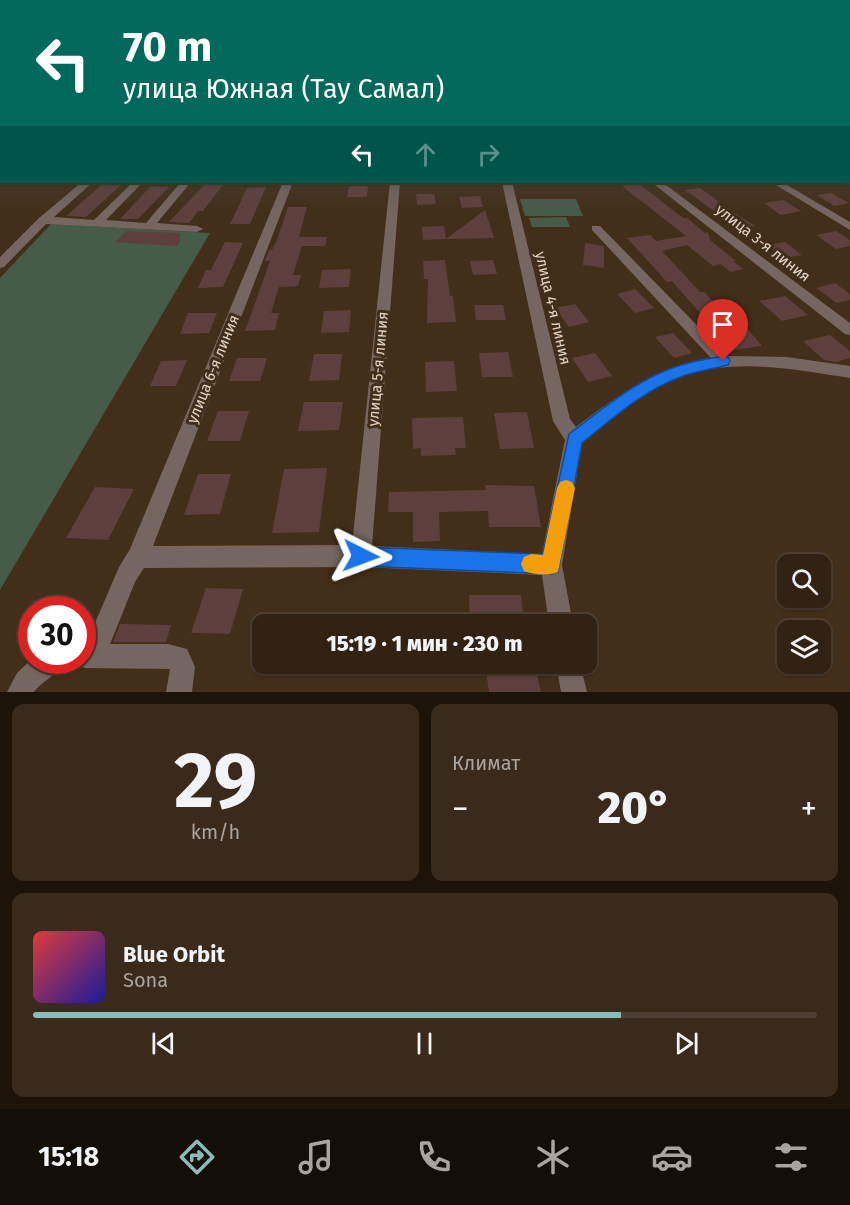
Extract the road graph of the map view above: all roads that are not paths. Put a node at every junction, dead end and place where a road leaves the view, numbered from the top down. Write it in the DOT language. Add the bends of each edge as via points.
graph roads {
  1 [pos="87,183"];
  2 [pos="137,183"];
  3 [pos="185,183"];
  4 [pos="288,183"];
  5 [pos="395,183"];
  6 [pos="507,183"];
  7 [pos="657,183"];
  8 [pos="778,183"];
  9 [pos="43,220"];
  10 [pos="98,223"];
  11 [pos="149,226"];
  12 [pos="850,226"];
  13 [pos="596,228"];
  14 [pos="197,229"];
  15 [pos="0,264"];
  16 [pos="850,330"];
  17 [pos="723,361"];
  18 [pos="850,372"];
  19 [pos="574,439"];
  20 [pos="361,556"];
  21 [pos="138,557"];
  22 [pos="551,565"];
  23 [pos="559,614"];
  24 [pos="96,639"];
  25 [pos="96,656"];
  26 [pos="33,674"];
  27 [pos="570,674"];
  28 [pos="20,692"];
  29 [pos="179,692"];
  30 [pos="574,692"];
  1 -- 9 [label="street"];
  2 -- 10 [label="street"];
  3 -- 11 [label="street"];
  4 -- 21 [label="street, улица 6-я линия"];
  5 -- 20 [label="street, улица 5-я линия"];
  6 -- 19 [label="street, улица 4-я линия" via="562,421"];
  7 -- 16 [label="street, улица 3-я линия"];
  8 -- 12 [label="street"];
  9 -- 10 [label="street"];
  9 -- 15 [label="street"];
  10 -- 11 [label="street"];
  11 -- 14 [label="street"];
  13 -- 17 [label="street"];
  17 -- 18 [label="street" via="817,366"];
  17 -- 19 [label="street" via="654,382"];
  19 -- 22 [label="street"];
  20 -- 21 [label="street"];
  20 -- 22 [label="street"];
  21 -- 24 [label="street, улица 6-я линия"];
  22 -- 23 [label="street"];
  25 -- 29 [label="street" via="178,658 183,667"];
  26 -- 28 [label="street"];
  27 -- 30 [label="street"];
}
